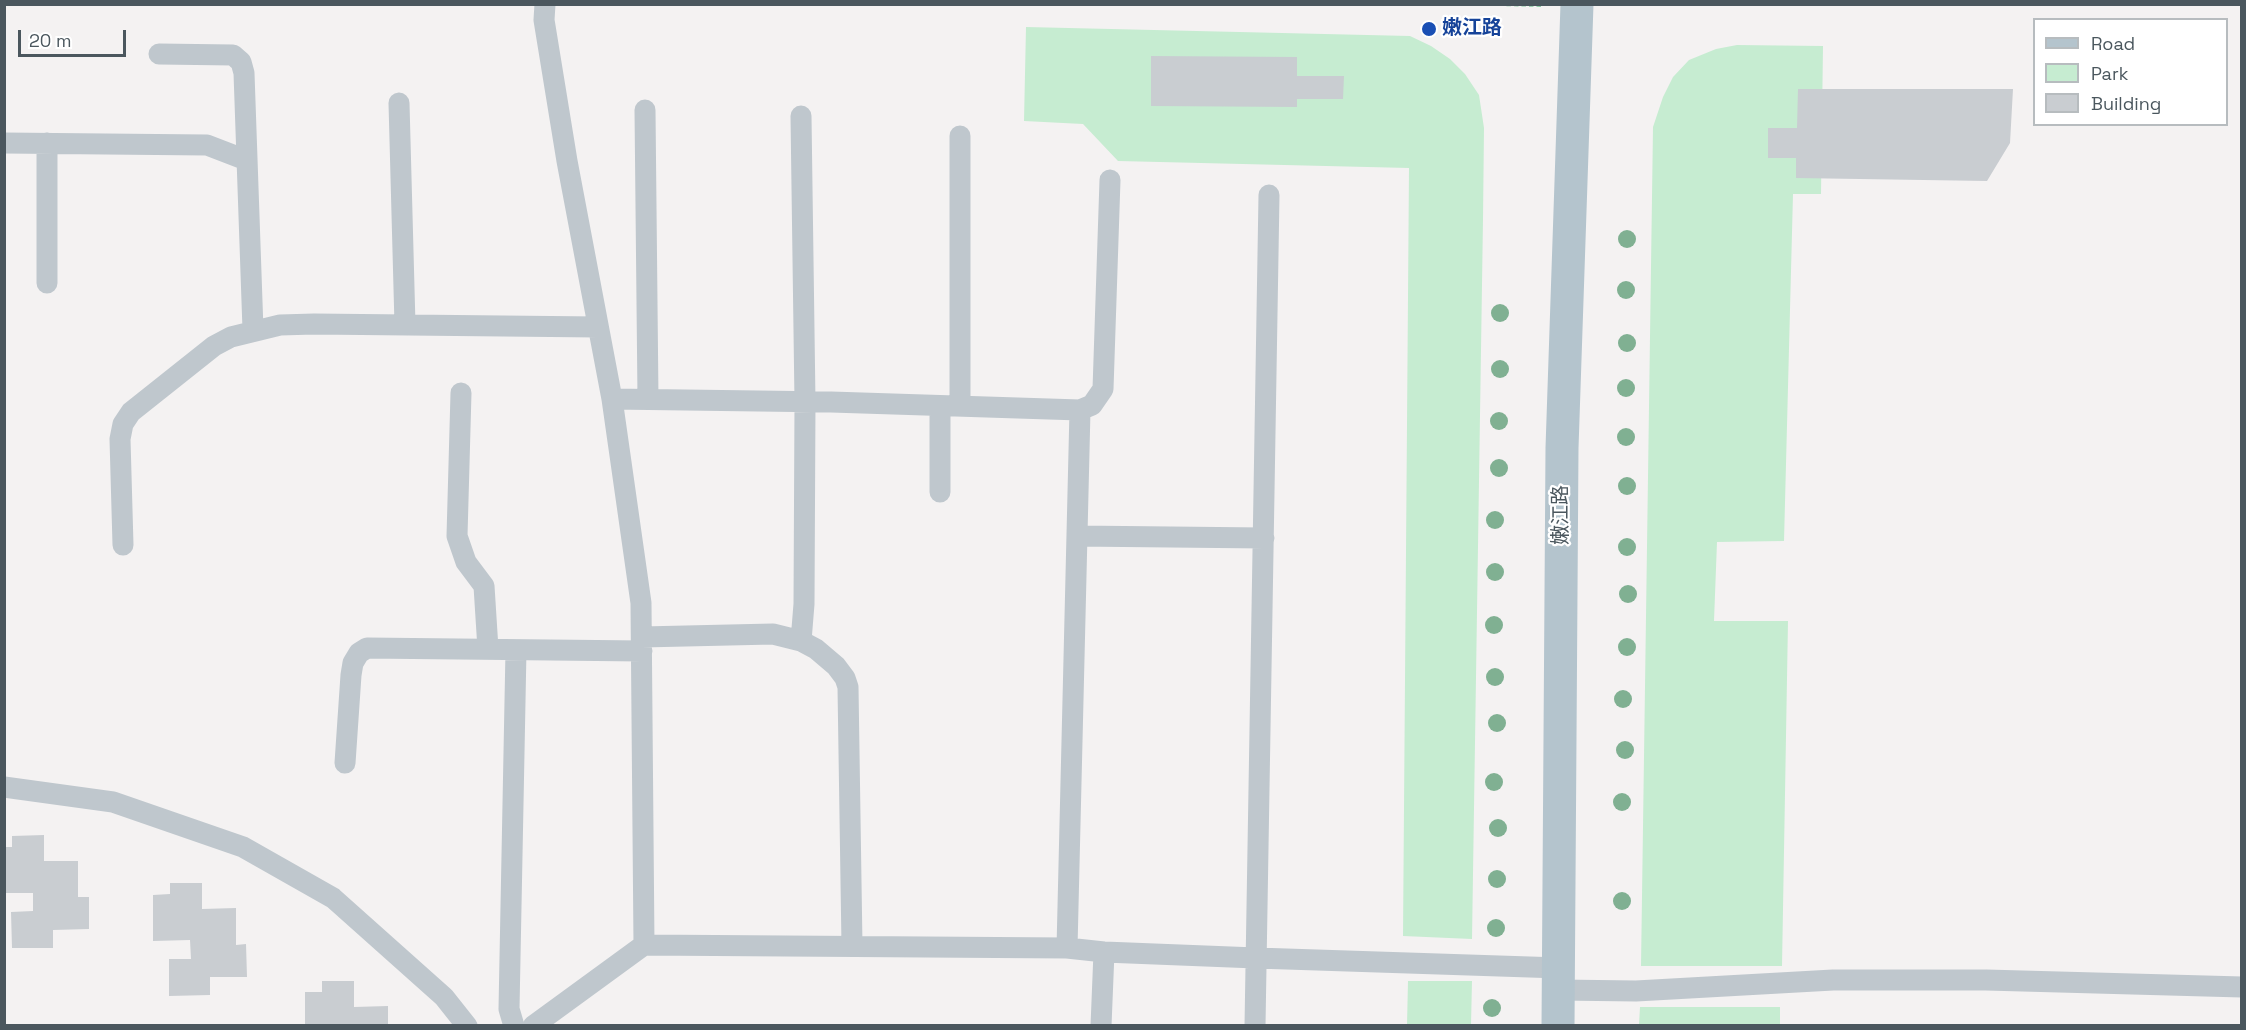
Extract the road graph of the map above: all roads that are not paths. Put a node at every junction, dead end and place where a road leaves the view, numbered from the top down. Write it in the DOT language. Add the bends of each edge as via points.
graph roads {
  1 [pos="544,4"];
  2 [pos="1577,5"];
  3 [pos="159,54"];
  4 [pos="399,104"];
  5 [pos="645,110"];
  6 [pos="801,116"];
  7 [pos="960,136"];
  8 [pos="4,143"];
  9 [pos="47,143"];
  10 [pos="246,160"];
  11 [pos="1110,180"];
  12 [pos="1269,195"];
  13 [pos="47,283"];
  14 [pos="405,325"];
  15 [pos="598,327"];
  16 [pos="253,330"];
  17 [pos="461,393"];
  18 [pos="612,399"];
  19 [pos="648,399"];
  20 [pos="805,402"];
  21 [pos="950,406"];
  22 [pos="1080,410"];
  23 [pos="940,492"];
  24 [pos="1077,536"];
  25 [pos="1263,537"];
  26 [pos="123,545"];
  27 [pos="801,641"];
  28 [pos="642,644"];
  29 [pos="488,650"];
  30 [pos="516,650"];
  31 [pos="345,763"];
  32 [pos="4,787"];
  33 [pos="644,945"];
  34 [pos="852,946"];
  35 [pos="1067,948"];
  36 [pos="1104,952"];
  37 [pos="1256,958"];
  38 [pos="1559,979"];
  39 [pos="2241,987"];
  40 [pos="467,1026"];
  41 [pos="514,1026"];
  42 [pos="533,1026"];
  43 [pos="1101,1026"];
  44 [pos="1255,1026"];
  45 [pos="1558,1026"];
  1 -- 15 [label="lane" via="543,20"];
  2 -- 38 [label="main road, 嫩江路" via="1562,448"];
  3 -- 10 [label="lane" via="233,55 241,62"];
  4 -- 14 [label="lane"];
  5 -- 19 [label="lane"];
  6 -- 20 [label="lane"];
  7 -- 21 [label="lane"];
  8 -- 9 [label="lane"];
  9 -- 10 [label="lane" via="207,145"];
  9 -- 13 [label="lane"];
  10 -- 16 [label="lane"];
  11 -- 22 [label="lane" via="1103,389 1092,405"];
  12 -- 25 [label="lane"];
  14 -- 15 [label="lane"];
  14 -- 16 [label="lane" via="280,325"];
  15 -- 18 [label="lane"];
  16 -- 26 [label="lane" via="214,346 131,412 123,424"];
  17 -- 29 [label="lane" via="457,536 466,562 484,586"];
  18 -- 19 [label="lane"];
  18 -- 28 [label="lane" via="641,603"];
  19 -- 20 [label="lane"];
  20 -- 21 [label="lane"];
  20 -- 27 [label="lane"];
  21 -- 22 [label="lane"];
  21 -- 23 [label="lane"];
  22 -- 24 [label="lane"];
  24 -- 25 [label="lane"];
  24 -- 35 [label="lane"];
  25 -- 37 [label="lane"];
  27 -- 28 [label="lane" via="754,634"];
  27 -- 34 [label="lane" via="836,666 848,687"];
  28 -- 30 [label="lane"];
  28 -- 33 [label="lane"];
  29 -- 30 [label="lane"];
  29 -- 31 [label="lane" via="375,647 359,653 351,675"];
  30 -- 41 [label="lane" via="509,1009"];
  32 -- 40 [label="lane" via="113,802 252,852 333,898 444,998"];
  33 -- 34 [label="lane"];
  33 -- 42 [label="lane"];
  34 -- 35 [label="lane"];
  35 -- 36 [label="lane"];
  36 -- 37 [label="lane"];
  36 -- 43 [label="lane"];
  37 -- 38 [label="lane"];
  37 -- 44 [label="lane"];
  38 -- 39 [label="lane" via="1636,991 1833,980"];
  38 -- 45 [label="main road, 嫩江路"];
}
